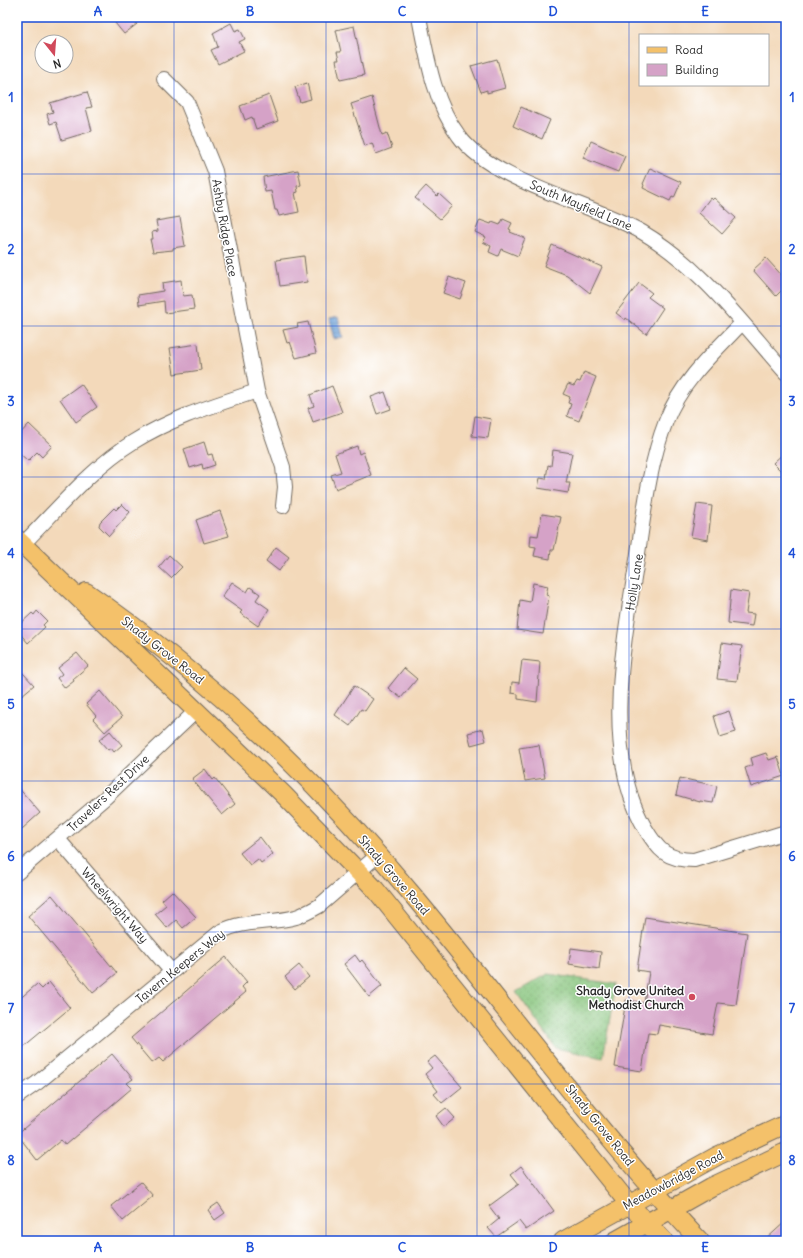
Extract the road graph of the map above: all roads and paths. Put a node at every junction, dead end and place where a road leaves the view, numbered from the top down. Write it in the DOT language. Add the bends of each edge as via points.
graph roads {
  1 [pos="419,17"];
  2 [pos="164,79"];
  3 [pos="742,323"];
  4 [pos="786,373"];
  5 [pos="257,390"];
  6 [pos="283,506"];
  7 [pos="20,541"];
  8 [pos="39,560"];
  9 [pos="197,710"];
  10 [pos="786,832"];
  11 [pos="58,839"];
  12 [pos="378,855"];
  13 [pos="359,872"];
  14 [pos="17,873"];
  15 [pos="172,972"];
  16 [pos="17,1097"];
  17 [pos="786,1124"];
  18 [pos="786,1152"];
  19 [pos="653,1190"];
  20 [pos="629,1204"];
  21 [pos="670,1210"];
  22 [pos="646,1223"];
  23 [pos="564,1241"];
  24 [pos="615,1241"];
  25 [pos="664,1241"];
  26 [pos="700,1241"];
  1 -- 3 [label="street, South Mayfield Lane" via="438,96 447,117 466,146 502,170 642,232 669,250 694,272"];
  2 -- 5 [label="street, Ashby Ridge Place" via="187,102 215,171"];
  3 -- 4 [label="street, South Mayfield Lane"];
  3 -- 10 [label="street, Holly Lane" via="688,382 666,419 650,474 624,647 620,699 621,739 632,798 641,821 656,847 669,856 694,860"];
  5 -- 6 [label="street, Ashby Ridge Place" via="283,467"];
  5 -- 7 [label="street" via="170,422 133,442 105,462"];
  7 -- 8 [label="main road, Shady Grove Road"];
  8 -- 9 [label="main road, Shady Grove Road"];
  8 -- 12 [label="main road, Shady Grove Road" via="167,651 211,687 285,757"];
  9 -- 11 [label="street, Travelers Rest Drive"];
  9 -- 13 [label="main road, Shady Grove Road"];
  11 -- 14 [label="street, Travelers Rest Drive"];
  11 -- 15 [label="street, Wheelwright Way"];
  12 -- 13 [label="street, Tavern Keepers Way"];
  12 -- 19 [label="main road, Shady Grove Road"];
  13 -- 15 [label="street, Tavern Keepers Way" via="319,906 308,912 295,917 249,922 228,928 212,938"];
  13 -- 20 [label="main road, Shady Grove Road" via="413,935"];
  15 -- 16 [label="street, Tavern Keepers Way"];
  17 -- 19 [label="main road, Meadowbridge Road" via="717,1156"];
  18 -- 21 [label="main road, Meadowbridge Road" via="718,1183"];
  19 -- 20 [label="main road, Meadowbridge Road"];
  19 -- 21 [label="main road, Shady Grove Road"];
  20 -- 22 [label="main road, Shady Grove Road"];
  20 -- 23 [label="main road, Meadowbridge Road"];
  21 -- 22 [label="main road, Meadowbridge Road"];
  21 -- 26 [label="main road, Shady Grove Road"];
  22 -- 24 [label="main road, Meadowbridge Road"];
  22 -- 25 [label="main road, Shady Grove Road"];
}
